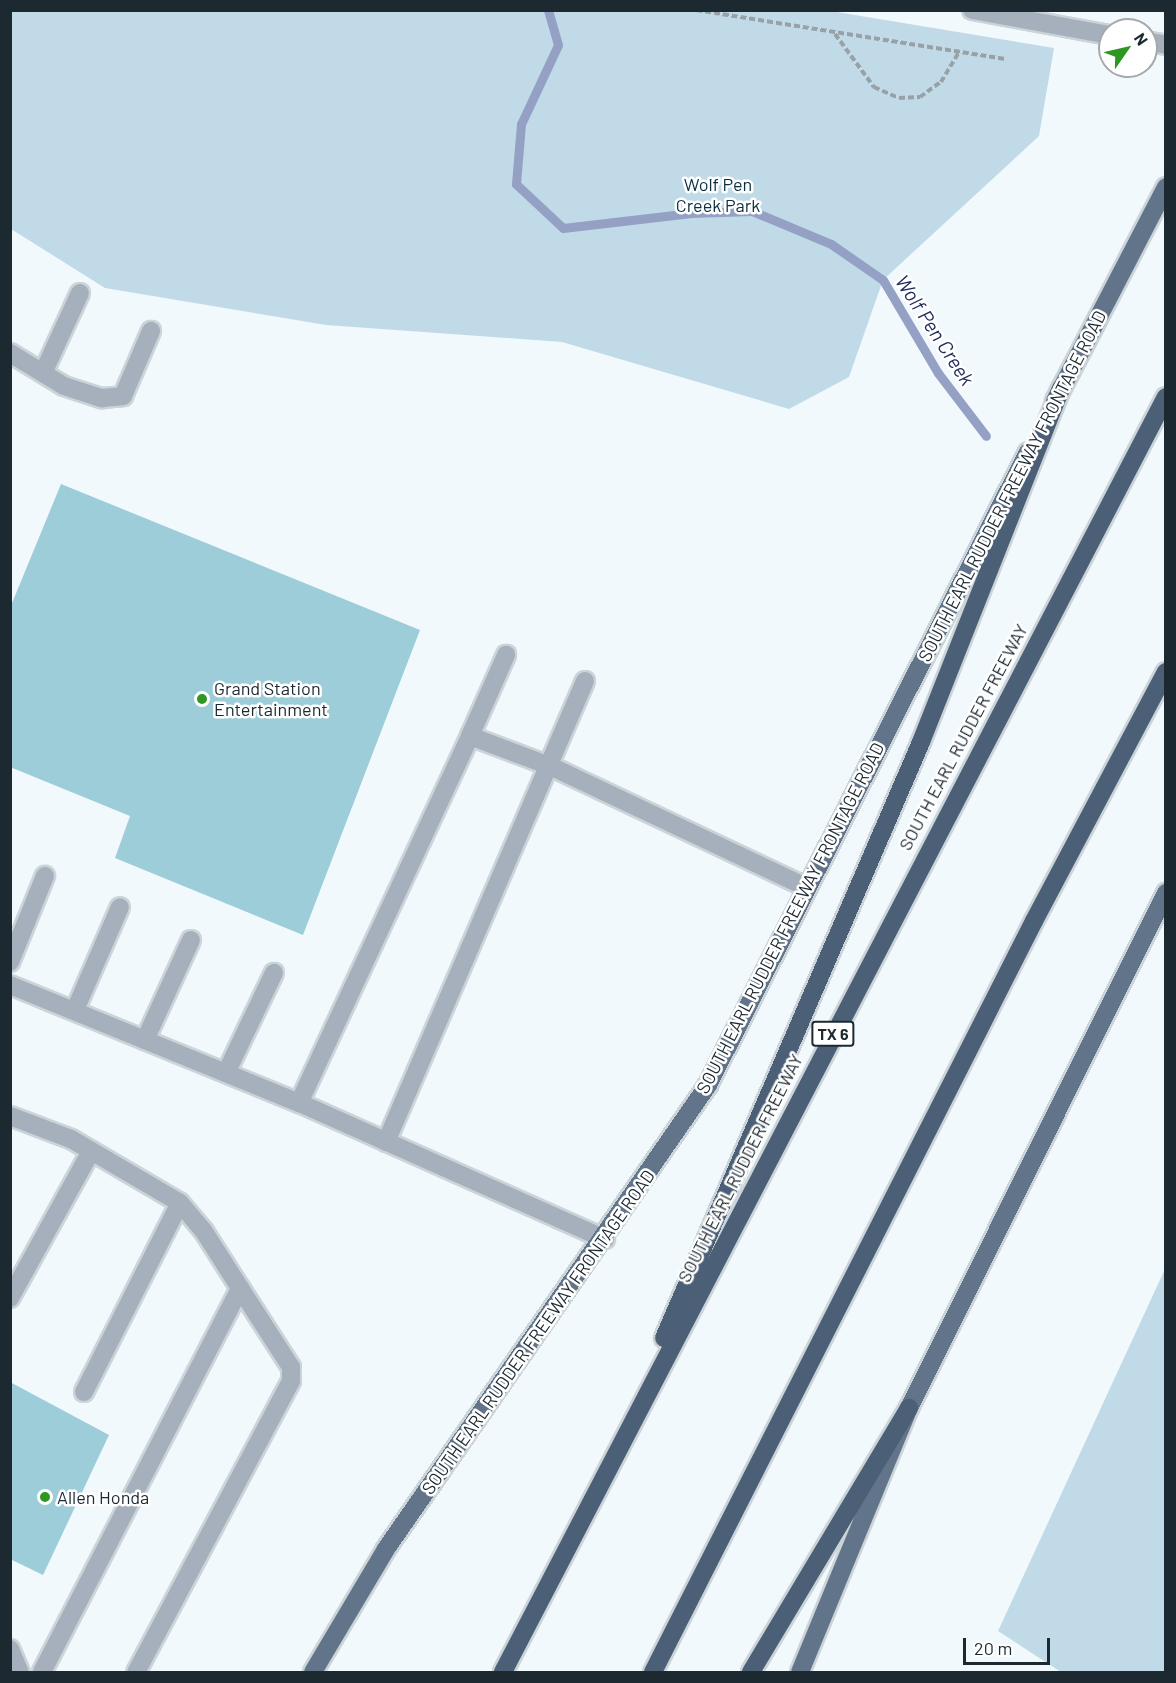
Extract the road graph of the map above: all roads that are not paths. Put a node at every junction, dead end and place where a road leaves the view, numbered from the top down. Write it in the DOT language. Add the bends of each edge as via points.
graph roads {
  1 [pos="972,10"];
  2 [pos="997,12"];
  3 [pos="1098,33"];
  4 [pos="1166,187"];
  5 [pos="80,293"];
  6 [pos="151,331"];
  7 [pos="10,353"];
  8 [pos="43,373"];
  9 [pos="1062,388"];
  10 [pos="1166,397"];
  11 [pos="506,655"];
  12 [pos="1166,672"];
  13 [pos="585,681"];
  14 [pos="470,735"];
  15 [pos="550,766"];
  16 [pos="45,876"];
  17 [pos="806,887"];
  18 [pos="1166,893"];
  19 [pos="120,907"];
  20 [pos="191,940"];
  21 [pos="10,962"];
  22 [pos="274,973"];
  23 [pos="10,985"];
  24 [pos="75,1010"];
  25 [pos="146,1040"];
  26 [pos="226,1073"];
  27 [pos="299,1103"];
  28 [pos="10,1116"];
  29 [pos="386,1142"];
  30 [pos="91,1151"];
  31 [pos="180,1203"];
  32 [pos="605,1239"];
  33 [pos="240,1288"];
  34 [pos="10,1298"];
  35 [pos="84,1392"];
  36 [pos="909,1408"];
  37 [pos="600,1484"];
  38 [pos="10,1649"];
  39 [pos="20,1672"];
  40 [pos="42,1672"];
  41 [pos="136,1672"];
  42 [pos="313,1672"];
  43 [pos="503,1672"];
  44 [pos="653,1672"];
  45 [pos="751,1672"];
  46 [pos="800,1672"];
  1 -- 2 [label="lane"];
  2 -- 3 [label="lane"];
  4 -- 9 [label="main road, SOUTH EARL RUDDER FREEWAY FRONTAGE ROAD"];
  5 -- 8 [label="lane"];
  6 -- 8 [label="lane" via="123,396 102,398 64,386"];
  7 -- 8 [label="lane"];
  9 -- 17 [label="main road, SOUTH EARL RUDDER FREEWAY FRONTAGE ROAD"];
  9 -- 37 [label="highway" via="921,742"];
  10 -- 37 [label="highway, SOUTH EARL RUDDER FREEWAY / TX 6"];
  11 -- 14 [label="lane"];
  12 -- 44 [label="highway" via="1034,921"];
  13 -- 15 [label="lane"];
  14 -- 15 [label="lane"];
  14 -- 27 [label="lane"];
  15 -- 17 [label="lane"];
  15 -- 29 [label="lane"];
  16 -- 21 [label="lane"];
  17 -- 32 [label="main road, SOUTH EARL RUDDER FREEWAY FRONTAGE ROAD" via="708,1085"];
  18 -- 36 [label="main road"];
  19 -- 24 [label="lane"];
  20 -- 25 [label="lane"];
  22 -- 26 [label="lane"];
  23 -- 24 [label="lane"];
  24 -- 25 [label="lane"];
  25 -- 26 [label="lane"];
  26 -- 27 [label="lane"];
  27 -- 29 [label="lane"];
  28 -- 30 [label="lane"];
  29 -- 32 [label="lane"];
  30 -- 31 [label="lane"];
  30 -- 34 [label="lane"];
  31 -- 33 [label="lane"];
  31 -- 35 [label="lane"];
  32 -- 42 [label="main road, SOUTH EARL RUDDER FREEWAY FRONTAGE ROAD" via="386,1549"];
  33 -- 40 [label="lane"];
  33 -- 41 [label="lane" via="291,1367 291,1381"];
  36 -- 45 [label="highway"];
  36 -- 46 [label="main road"];
  37 -- 43 [label="highway, SOUTH EARL RUDDER FREEWAY / TX 6"];
  38 -- 39 [label="lane"];
}
